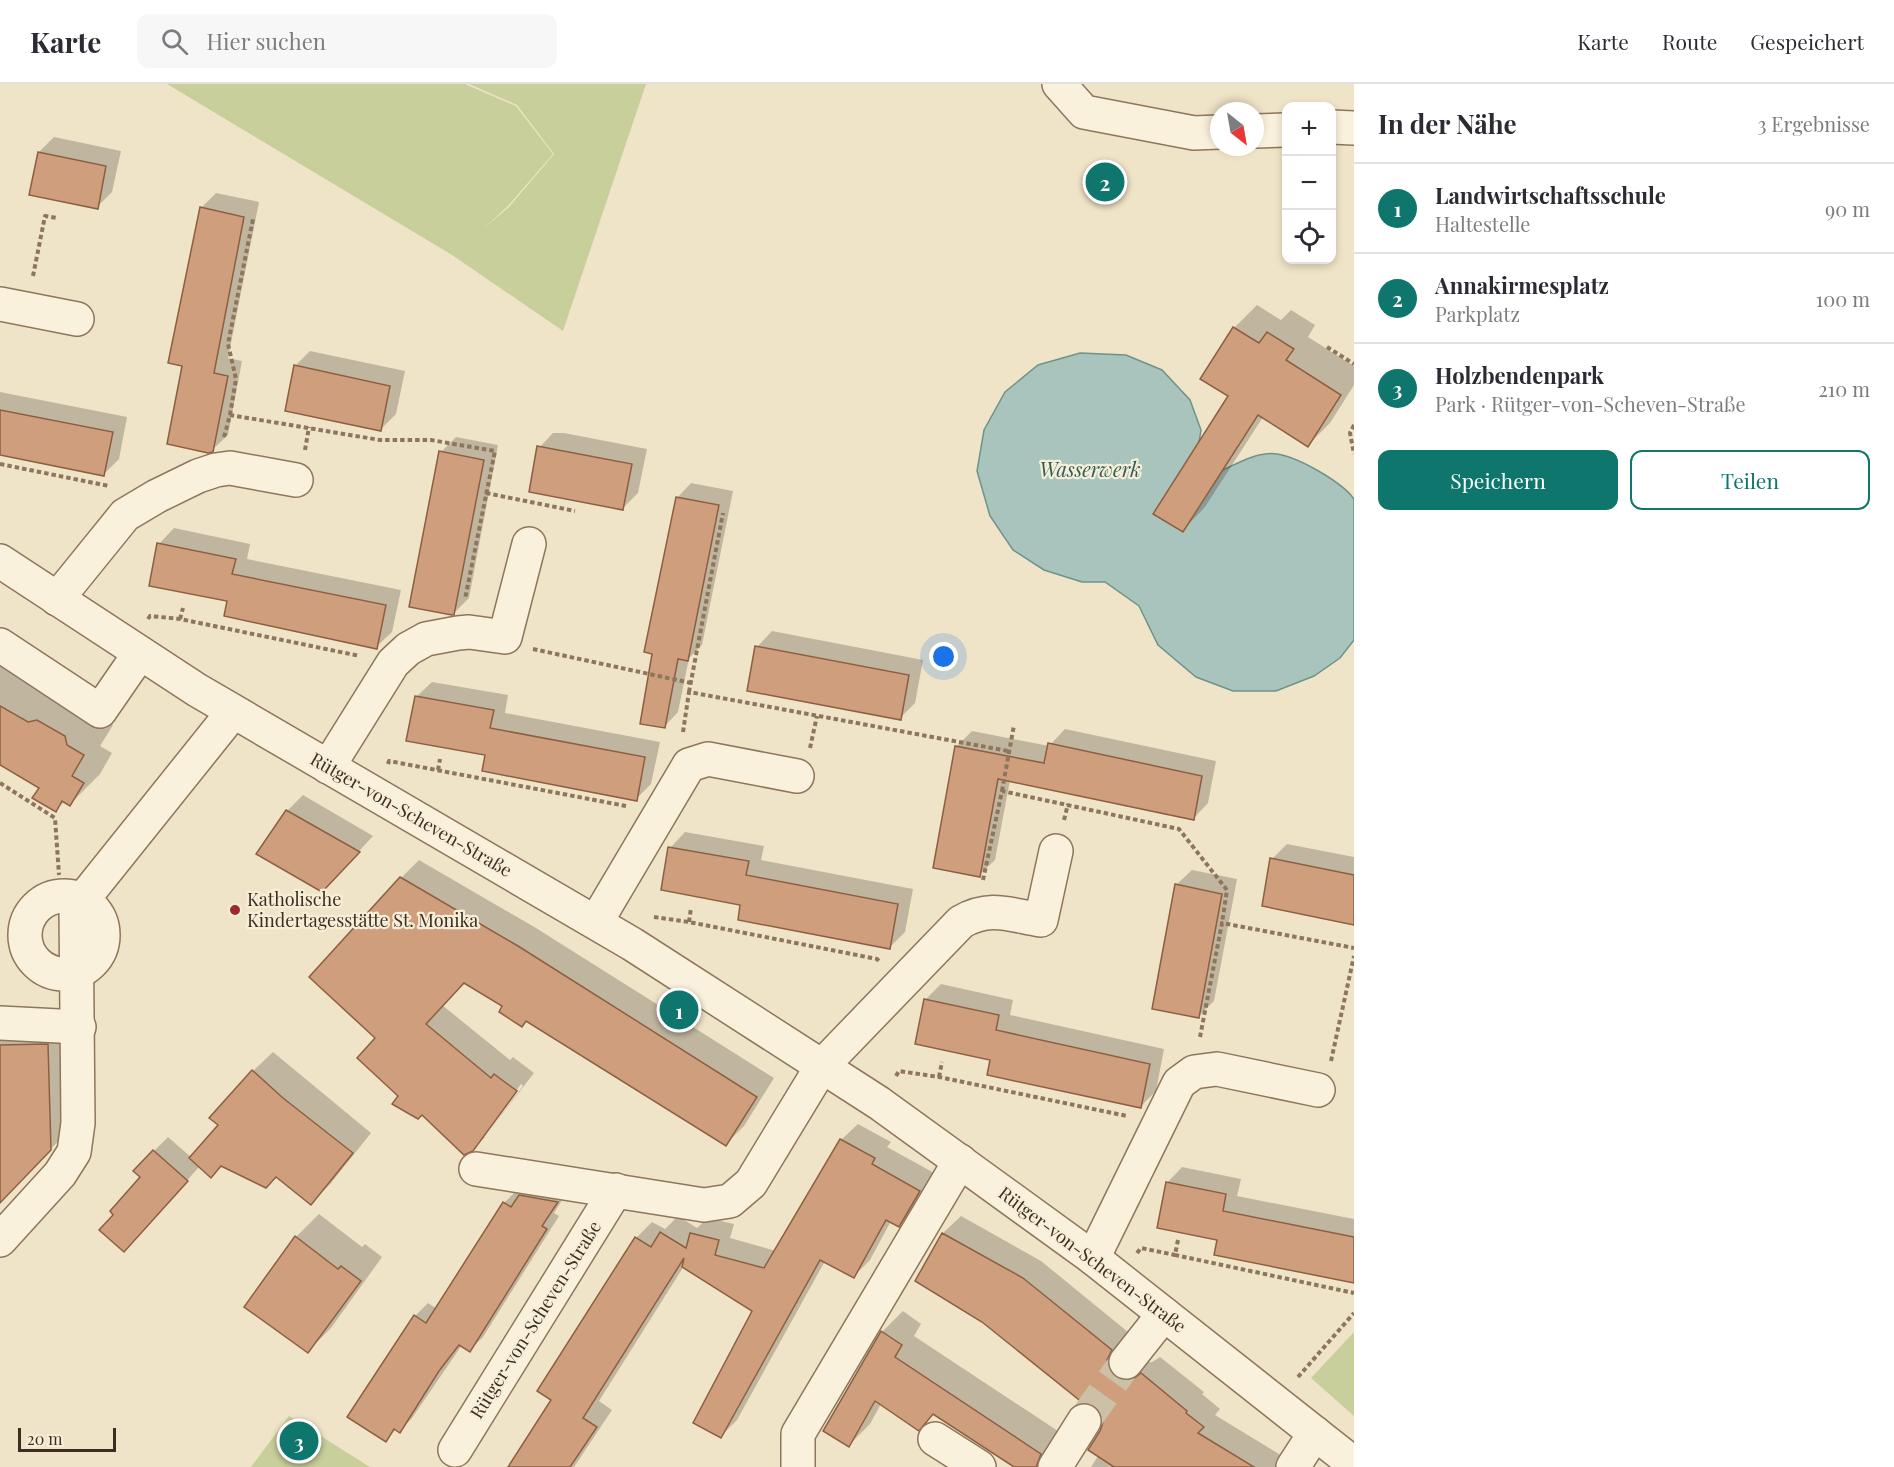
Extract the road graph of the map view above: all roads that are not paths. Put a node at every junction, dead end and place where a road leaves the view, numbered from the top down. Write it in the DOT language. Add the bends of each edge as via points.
graph roads {
  1 [pos="1059,84"];
  2 [pos="1336,127"];
  3 [pos="1354,128"];
  4 [pos="1282,130"];
  5 [pos="1264,131"];
  6 [pos="1210,132"];
  7 [pos="13,307"];
  8 [pos="76,319"];
  9 [pos="296,480"];
  10 [pos="529,543"];
  11 [pos="0,561"];
  12 [pos="57,599"];
  13 [pos="0,645"];
  14 [pos="134,649"];
  15 [pos="233,712"];
  16 [pos="328,767"];
  17 [pos="797,776"];
  18 [pos="1056,851"];
  19 [pos="71,898"];
  20 [pos="596,922"];
  21 [pos="77,972"];
  22 [pos="0,1023"];
  23 [pos="79,1027"];
  24 [pos="822,1066"];
  25 [pos="1318,1090"];
  26 [pos="960,1161"];
  27 [pos="476,1169"];
  28 [pos="616,1190"];
  29 [pos="0,1240"];
  30 [pos="1093,1258"];
  31 [pos="1164,1314"];
  32 [pos="1126,1362"];
  33 [pos="1084,1421"];
  34 [pos="1315,1433"];
  35 [pos="935,1439"];
  36 [pos="455,1450"];
  37 [pos="1354,1464"];
  38 [pos="798,1467"];
  39 [pos="979,1467"];
  40 [pos="1055,1467"];
  41 [pos="1293,1467"];
  1 -- 6 [label="street" via="1084,112 1194,133"];
  2 -- 3 [label="street"];
  4 -- 5 [label="street"];
  7 -- 8 [label="street"];
  9 -- 12 [label="street" via="230,468 198,476 157,496 125,515"];
  10 -- 16 [label="street" via="506,637 458,633 426,639 408,649 393,663"];
  11 -- 12 [label="street, Rütger-von-Scheven-Straße"];
  12 -- 14 [label="street, Rütger-von-Scheven-Straße"];
  13 -- 14 [label="street" via="100,711"];
  14 -- 15 [label="street, Rütger-von-Scheven-Straße"];
  15 -- 16 [label="street, Rütger-von-Scheven-Straße"];
  15 -- 19 [label="street"];
  16 -- 20 [label="street, Rütger-von-Scheven-Straße"];
  17 -- 20 [label="street" via="708,759 689,765"];
  18 -- 24 [label="street" via="1041,920 993,912 976,913 961,922"];
  19 -- 21 [label="street" via="94,909 104,937 90,964"];
  19 -- 21 [label="street" via="52,898 39,905 29,917 27,947 47,969 62,974"];
  20 -- 24 [label="street, Rütger-von-Scheven-Straße"];
  21 -- 23 [label="street"];
  22 -- 23 [label="street"];
  23 -- 29 [label="street" via="74,1152 60,1174"];
  24 -- 26 [label="street, Rütger-von-Scheven-Straße"];
  24 -- 28 [label="street" via="751,1183 730,1201 704,1205"];
  25 -- 30 [label="street" via="1217,1068 1194,1072 1179,1083"];
  26 -- 30 [label="street, Rütger-von-Scheven-Straße"];
  26 -- 38 [label="street" via="798,1434"];
  27 -- 28 [label="street"];
  28 -- 36 [label="street, Rütger-von-Scheven-Straße"];
  30 -- 31 [label="street, Rütger-von-Scheven-Straße"];
  31 -- 32 [label="street"];
  31 -- 34 [label="street, Rütger-von-Scheven-Straße"];
  33 -- 40 [label="street"];
  34 -- 37 [label="street, Rütger-von-Scheven-Straße"];
  34 -- 41 [label="street"];
  35 -- 39 [label="street"];
}
